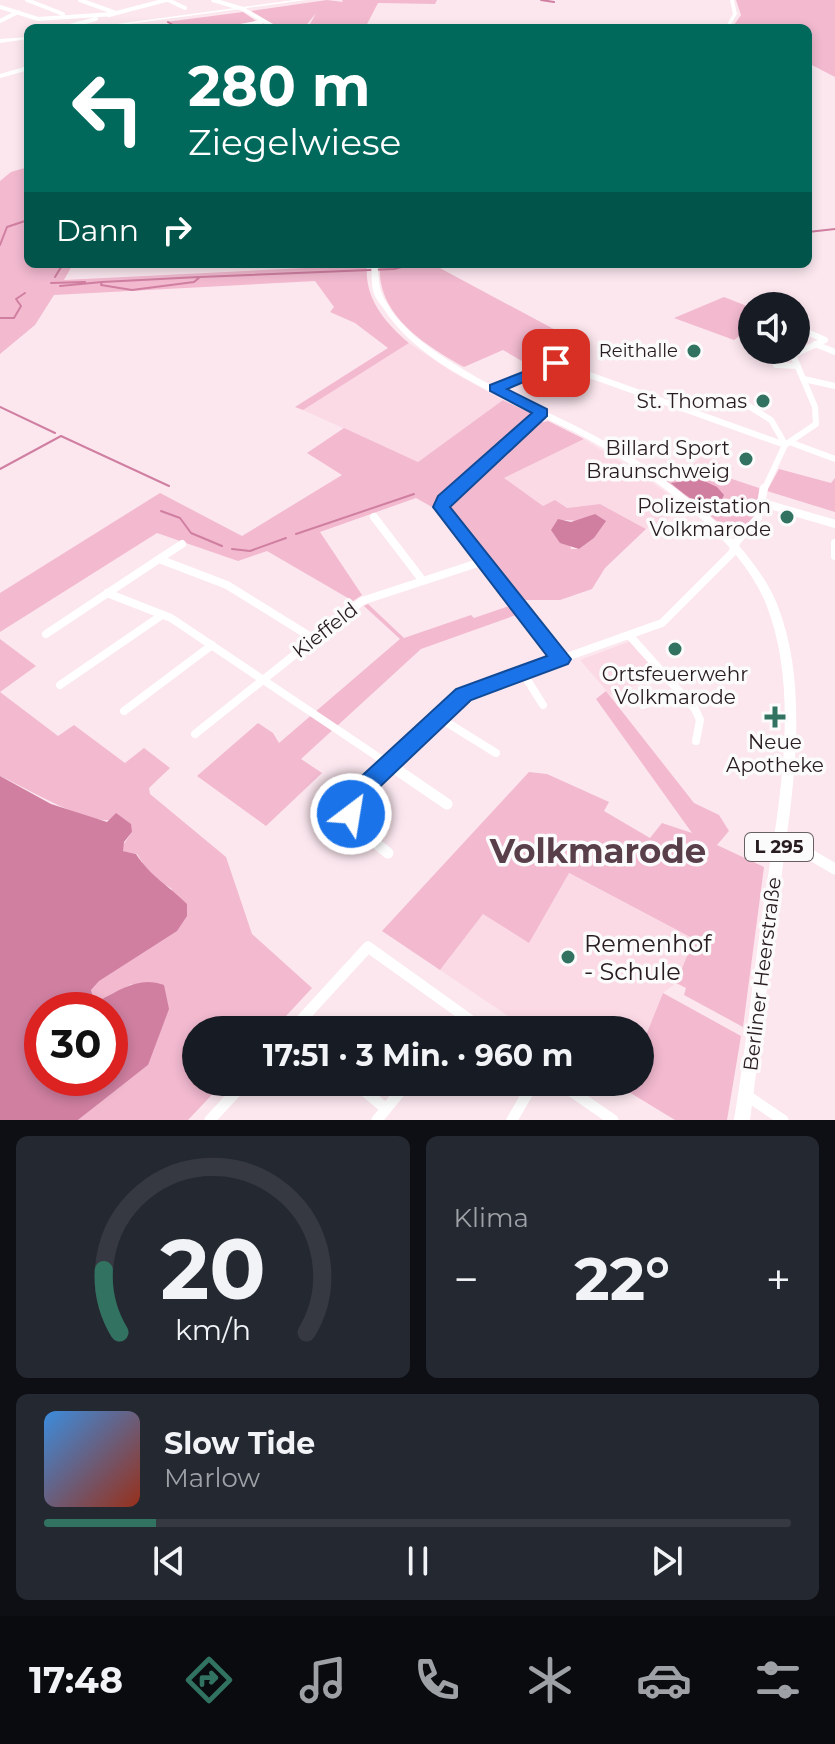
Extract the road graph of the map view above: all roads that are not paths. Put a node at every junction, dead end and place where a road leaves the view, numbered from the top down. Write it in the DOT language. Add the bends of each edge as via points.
graph roads {
  1 [pos="27,0"];
  2 [pos="80,0"];
  3 [pos="132,0"];
  4 [pos="167,0"];
  5 [pos="213,0"];
  6 [pos="732,0"];
  7 [pos="301,1"];
  8 [pos="148,5"];
  9 [pos="0,7"];
  10 [pos="185,8"];
  11 [pos="10,9"];
  12 [pos="243,10"];
  13 [pos="18,12"];
  14 [pos="0,14"];
  15 [pos="115,14"];
  16 [pos="68,16"];
  17 [pos="0,21"];
  18 [pos="262,22"];
  19 [pos="77,24"];
  20 [pos="123,24"];
  21 [pos="136,24"];
  22 [pos="251,24"];
  23 [pos="267,24"];
  24 [pos="729,24"];
  25 [pos="24,37"];
  26 [pos="0,40"];
  27 [pos="24,69"];
  28 [pos="0,76"];
  29 [pos="373,268"];
  30 [pos="810,333"];
  31 [pos="815,344"];
  32 [pos="835,352"];
  33 [pos="776,365"];
  34 [pos="798,366"];
  35 [pos="804,379"];
  36 [pos="835,386"];
  37 [pos="495,388"];
  38 [pos="736,398"];
  39 [pos="542,412"];
  40 [pos="788,444"];
  41 [pos="835,459"];
  42 [pos="760,502"];
  43 [pos="374,517"];
  44 [pos="835,524"];
  45 [pos="835,543"];
  46 [pos="182,544"];
  47 [pos="734,545"];
  48 [pos="835,556"];
  49 [pos="159,559"];
  50 [pos="484,561"];
  51 [pos="423,581"];
  52 [pos="107,593"];
  53 [pos="162,615"];
  54 [pos="46,634"];
  55 [pos="629,635"];
  56 [pos="314,639"];
  57 [pos="212,645"];
  58 [pos="561,659"];
  59 [pos="523,673"];
  60 [pos="263,679"];
  61 [pos="60,685"];
  62 [pos="679,691"];
  63 [pos="543,705"];
  64 [pos="643,705"];
  65 [pos="124,711"];
  66 [pos="438,717"];
  67 [pos="195,734"];
  68 [pos="696,741"];
  69 [pos="496,753"];
  70 [pos="388,764"];
  71 [pos="447,804"];
  72 [pos="780,837"];
  73 [pos="388,853"];
  74 [pos="835,869"];
  75 [pos="463,1015"];
  76 [pos="305,1016"];
  77 [pos="746,1095"];
  78 [pos="232,1096"];
  79 [pos="366,1096"];
  80 [pos="397,1096"];
  81 [pos="526,1096"];
  82 [pos="578,1096"];
  83 [pos="382,1115"];
  84 [pos="210,1120"];
  85 [pos="512,1120"];
  86 [pos="613,1120"];
  87 [pos="742,1120"];
  88 [pos="783,1120"];
  1 -- 16 [label="street"];
  2 -- 15 [label="street"];
  3 -- 8 [label="street"];
  4 -- 8 [label="street"];
  4 -- 10 [label="street"];
  5 -- 18 [label="street" via="243,9"];
  6 -- 24 [label="main road" via="735,14"];
  7 -- 12 [label="highway"];
  8 -- 15 [label="street"];
  9 -- 11 [label="street"];
  11 -- 13 [label="street"];
  11 -- 14 [label="street"];
  12 -- 20 [label="highway"];
  12 -- 21 [label="highway"];
  13 -- 16 [label="street" via="38,19"];
  13 -- 17 [label="street"];
  15 -- 16 [label="street"];
  15 -- 19 [label="street"];
  18 -- 22 [label="street"];
  18 -- 23 [label="street"];
  25 -- 26 [label="highway"];
  27 -- 28 [label="street"];
  29 -- 37 [label="main road, Berliner Heerstraße / L 295" via="379,298 397,325 424,348"];
  30 -- 31 [label="street" via="825,340"];
  31 -- 32 [label="street"];
  31 -- 34 [label="street" via="794,353"];
  33 -- 34 [label="street"];
  34 -- 35 [label="street"];
  35 -- 36 [label="street"];
  35 -- 40 [label="street" via="816,421"];
  37 -- 39 [label="main road, Berliner Heerstraße / L 295"];
  37 -- 40 [label="street" via="556,363"];
  38 -- 40 [label="street" via="771,420"];
  39 -- 47 [label="main road, Berliner Heerstraße / L 295" via="617,453 710,521"];
  39 -- 50 [label="street" via="442,504"];
  40 -- 41 [label="street"];
  40 -- 42 [label="street" via="766,480"];
  42 -- 44 [label="street"];
  42 -- 47 [label="street" via="758,518"];
  43 -- 51 [label="street"];
  45 -- 48 [label="street"];
  46 -- 49 [label="street"];
  47 -- 55 [label="street" via="667,619"];
  47 -- 72 [label="main road, Berliner Heerstraße / L 295" via="771,603 787,677 791,737"];
  49 -- 52 [label="street"];
  49 -- 56 [label="street" via="227,585"];
  50 -- 51 [label="street, Kieffeld"];
  50 -- 58 [label="street"];
  51 -- 56 [label="street, Kieffeld" via="362,601"];
  52 -- 53 [label="street"];
  52 -- 54 [label="street"];
  53 -- 57 [label="street"];
  53 -- 61 [label="street"];
  55 -- 58 [label="street"];
  55 -- 62 [label="street"];
  56 -- 60 [label="street, Kieffeld"];
  57 -- 60 [label="street"];
  57 -- 65 [label="street"];
  58 -- 59 [label="street"];
  59 -- 63 [label="street"];
  59 -- 66 [label="street" via="463,694"];
  60 -- 67 [label="street, Kieffeld"];
  60 -- 70 [label="street"];
  62 -- 64 [label="street"];
  62 -- 68 [label="street" via="699,717"];
  66 -- 69 [label="street"];
  66 -- 70 [label="street"];
  70 -- 71 [label="street"];
  70 -- 73 [label="street" via="350,806 358,829"];
  72 -- 74 [label="street"];
  72 -- 77 [label="main road, Berliner Heerstraße / L 295"];
  75 -- 76 [label="street" via="368,947"];
  77 -- 87 [label="main road, Berliner Heerstraße / L 295"];
  77 -- 88 [label="street"];
  78 -- 84 [label="street"];
  79 -- 83 [label="street"];
  80 -- 83 [label="street"];
  81 -- 85 [label="street"];
  82 -- 86 [label="street"];
}
